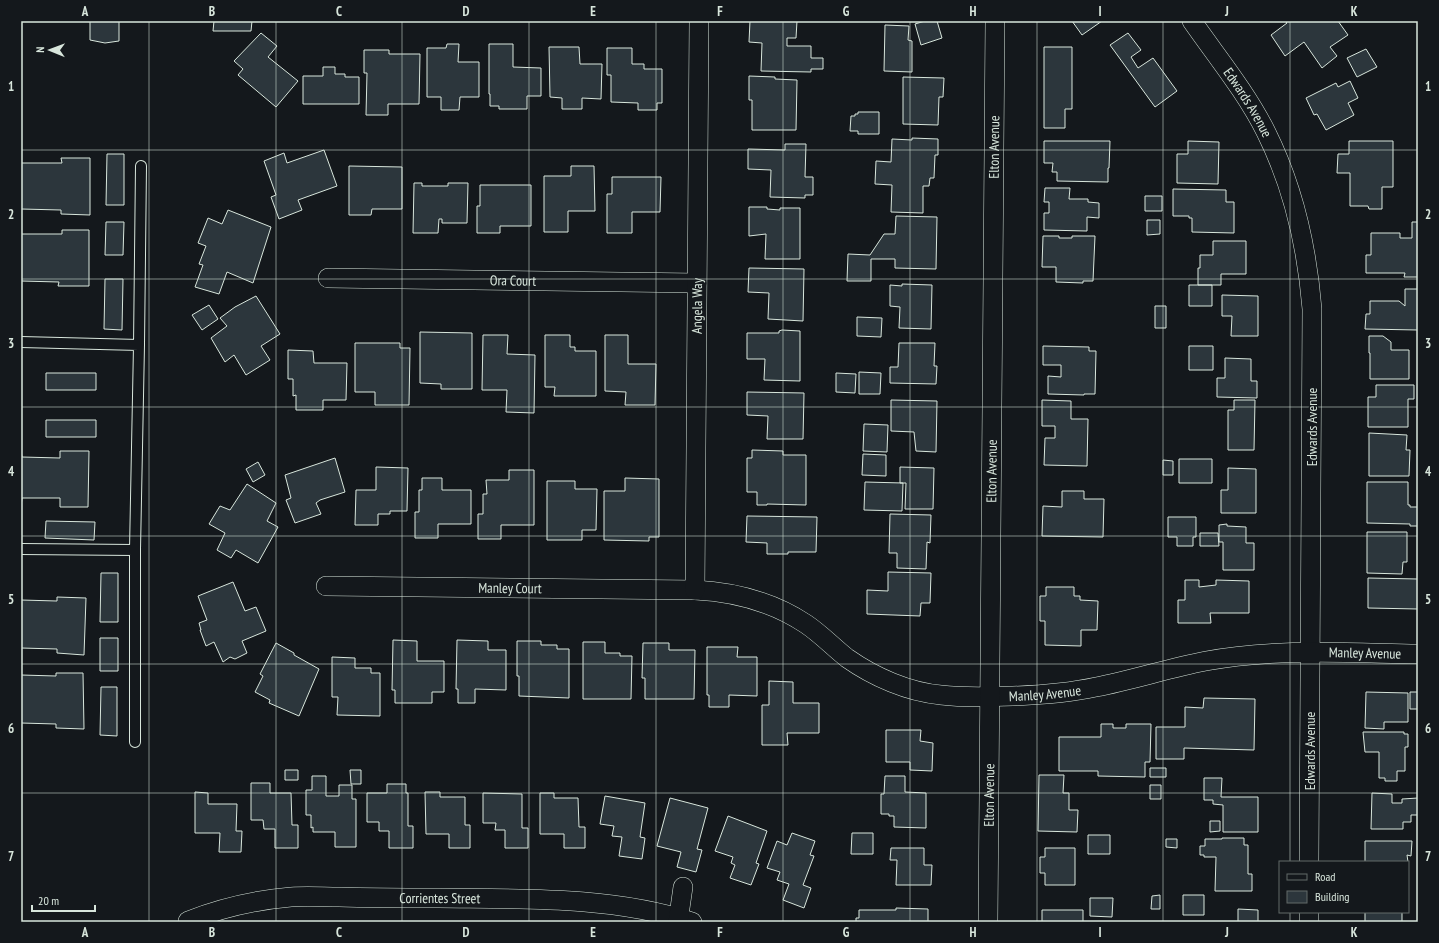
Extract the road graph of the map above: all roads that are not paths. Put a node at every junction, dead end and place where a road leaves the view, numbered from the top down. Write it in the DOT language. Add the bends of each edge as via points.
graph roads {
  1 [pos="699,21"];
  2 [pos="995,21"];
  3 [pos="1192,21"];
  4 [pos="141,166"];
  5 [pos="328,278"];
  6 [pos="698,283"];
  7 [pos="21,342"];
  8 [pos="139,345"];
  9 [pos="21,549"];
  10 [pos="135,550"];
  11 [pos="326,586"];
  12 [pos="695,590"];
  13 [pos="1311,653"];
  14 [pos="1418,654"];
  15 [pos="989,697"];
  16 [pos="135,742"];
  17 [pos="1309,861"];
  18 [pos="683,887"];
  19 [pos="188,921"];
  20 [pos="683,921"];
  21 [pos="988,922"];
  1 -- 6 [label="street, Angela Way"];
  2 -- 15 [label="street, Elton Avenue"];
  3 -- 13 [label="street, Edwards Avenue" via="1243,92 1266,132 1285,176 1301,227 1309,272 1312,310"];
  4 -- 8 [label="lane"];
  5 -- 6 [label="street, Ora Court"];
  6 -- 12 [label="street, Angela Way"];
  7 -- 8 [label="lane"];
  8 -- 10 [label="lane"];
  9 -- 10 [label="lane"];
  10 -- 16 [label="lane"];
  11 -- 12 [label="street, Manley Court"];
  12 -- 15 [label="street, Manley Avenue" via="746,596 774,606 807,624 847,658 876,676 907,688 940,695"];
  13 -- 14 [label="street, Manley Avenue"];
  13 -- 15 [label="street, Manley Avenue" via="1254,655 1214,660 1094,688 1048,694"];
  13 -- 17 [label="street, Edwards Avenue"];
  15 -- 21 [label="street, Elton Avenue"];
  18 -- 20 [label="street"];
  19 -- 20 [label="street, Corrientes Street" via="210,912 248,903 292,897 570,901 637,909"];
}
